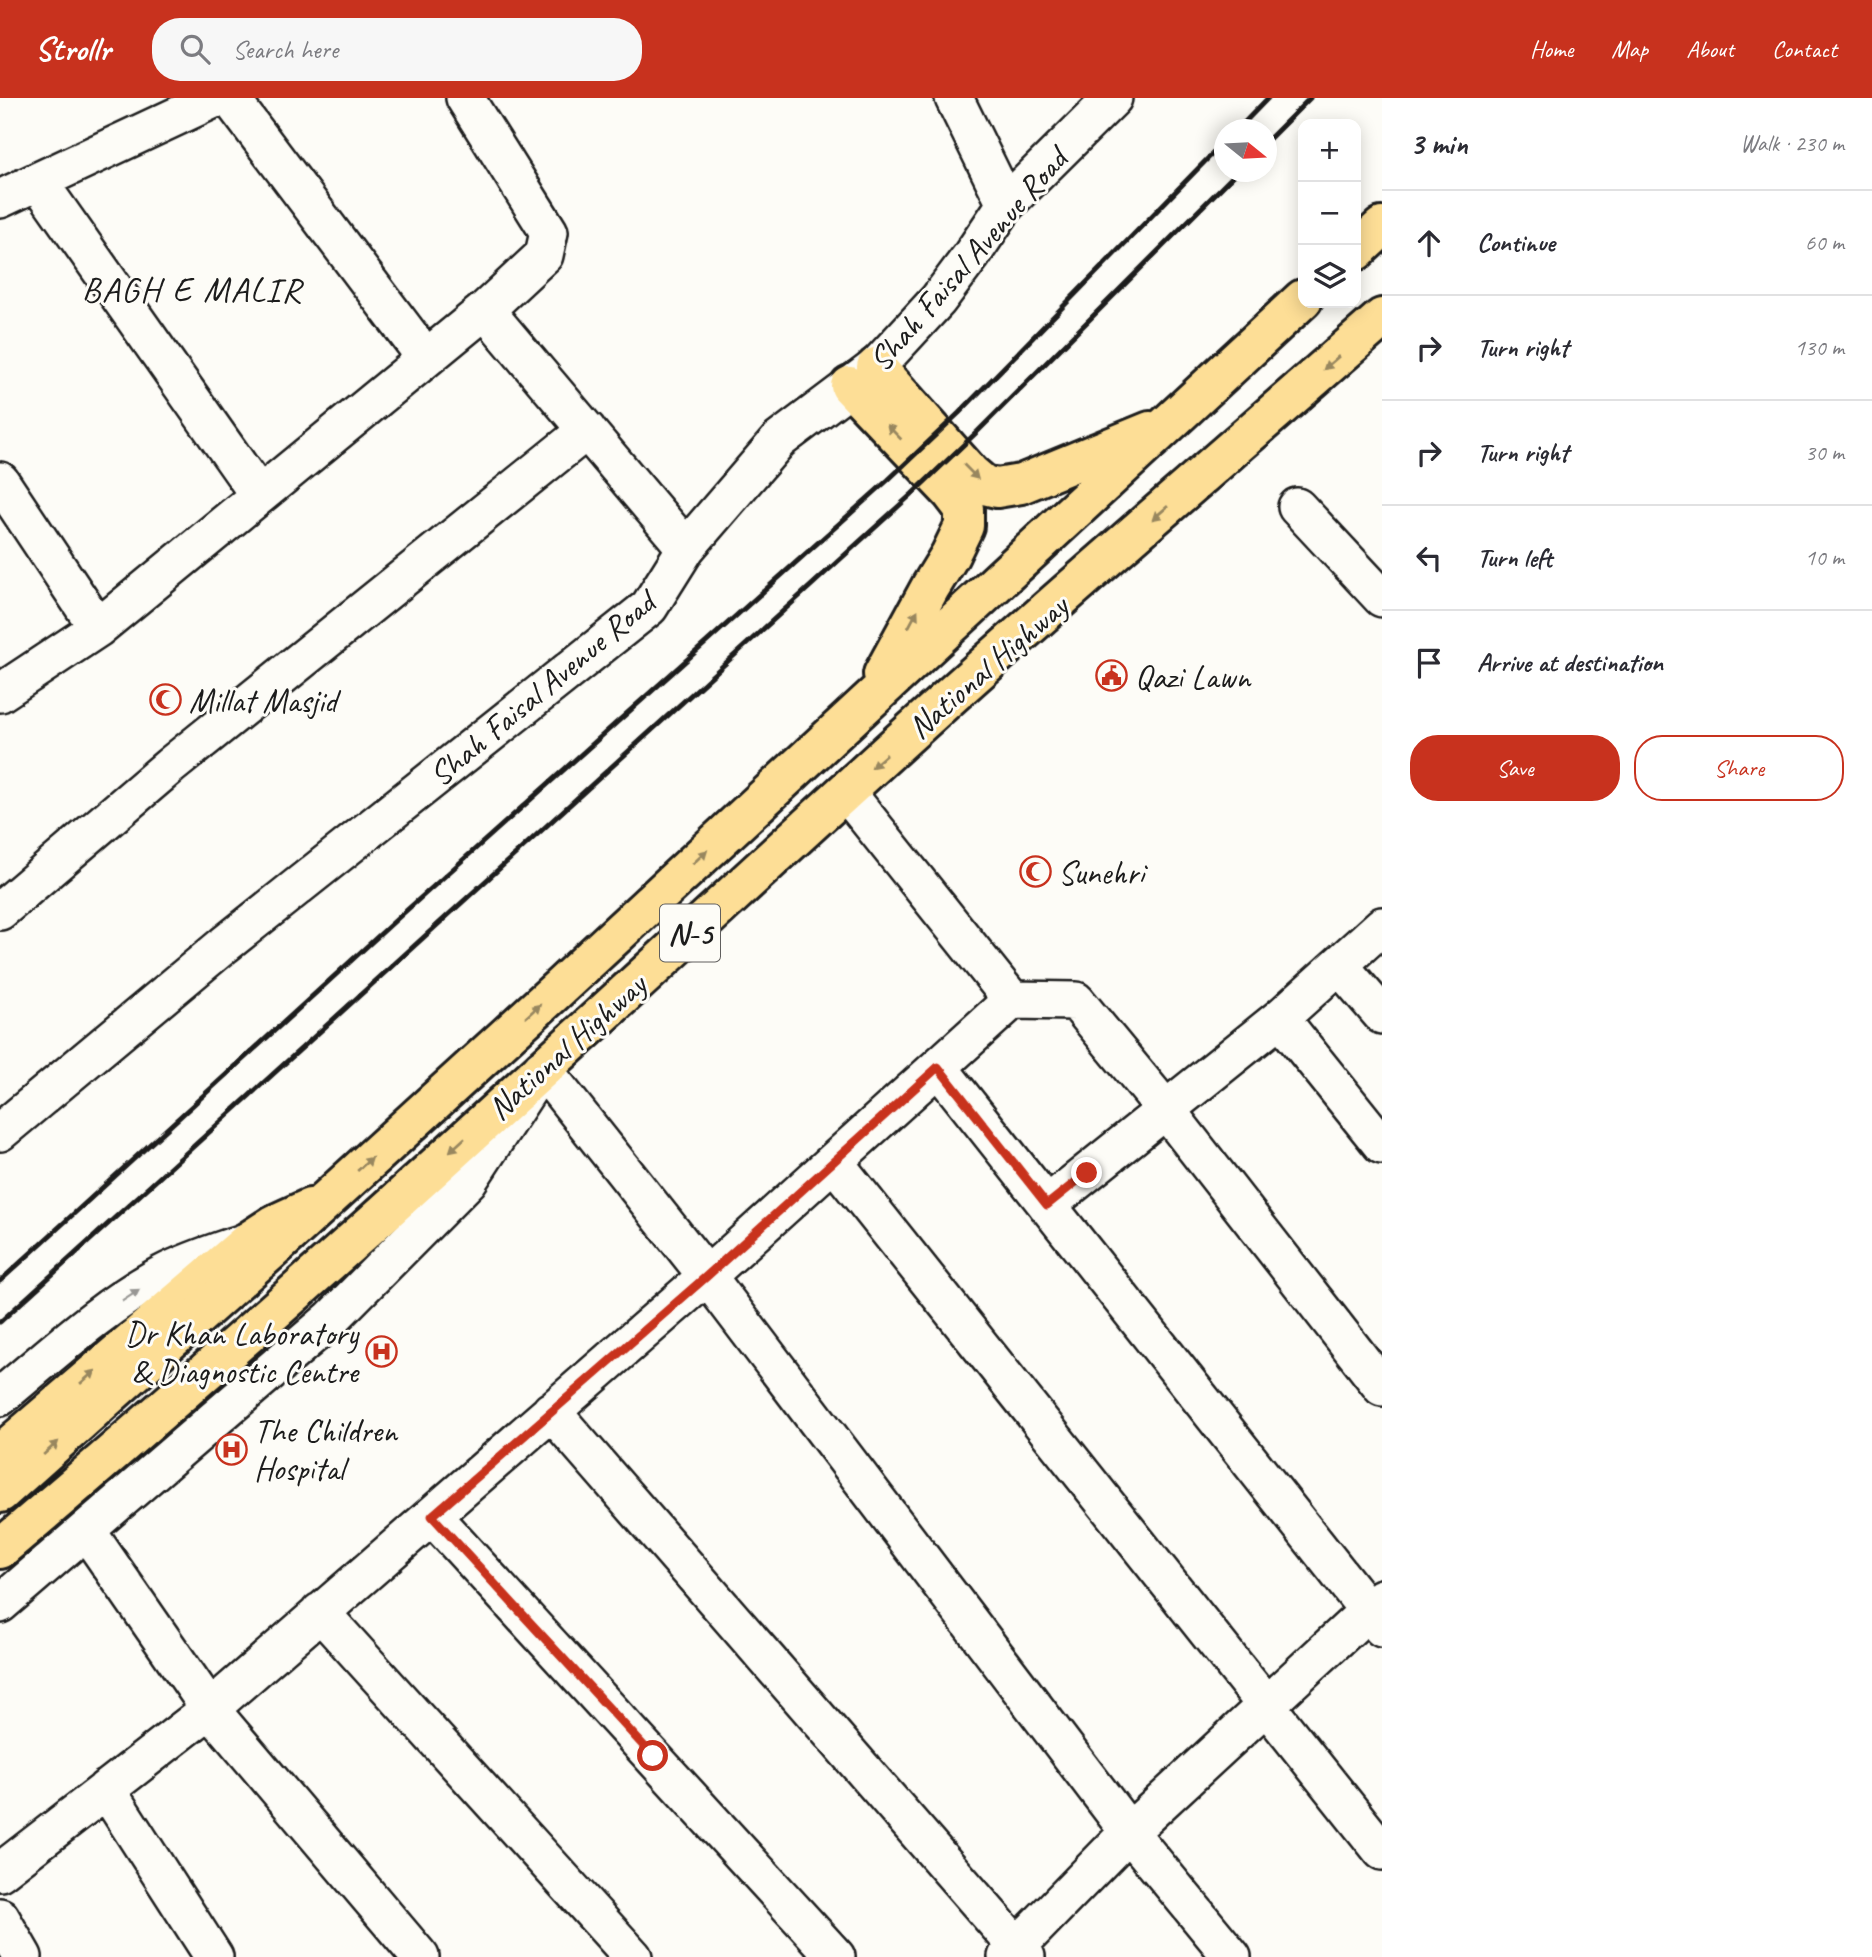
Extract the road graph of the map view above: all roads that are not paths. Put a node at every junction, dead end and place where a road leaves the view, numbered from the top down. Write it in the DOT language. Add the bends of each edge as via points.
graph roads {
  1 [pos="216,98"];
  2 [pos="230,98"];
  3 [pos="465,98"];
  4 [pos="954,98"];
  5 [pos="1113,98"];
  6 [pos="38,181"];
  7 [pos="0,199"];
  8 [pos="1006,204"];
  9 [pos="1382,227"];
  10 [pos="1361,246"];
  11 [pos="1298,304"];
  12 [pos="485,310"];
  13 [pos="1382,318"];
  14 [pos="426,358"];
  15 [pos="863,377"];
  16 [pos="1170,423"];
  17 [pos="587,430"];
  18 [pos="0,481"];
  19 [pos="259,495"];
  20 [pos="1297,507"];
  21 [pos="13,525"];
  22 [pos="686,548"];
  23 [pos="1382,597"];
  24 [pos="98,628"];
  25 [pos="0,693"];
  26 [pos="869,700"];
  27 [pos="846,792"];
  28 [pos="0,911"];
  29 [pos="1382,926"];
  30 [pos="1339,965"];
  31 [pos="1012,1000"];
  32 [pos="1382,1015"];
  33 [pos="1280,1018"];
  34 [pos="938,1067"];
  35 [pos="542,1068"];
  36 [pos="1166,1110"];
  37 [pos="0,1132"];
  38 [pos="1382,1144"];
  39 [pos="834,1161"];
  40 [pos="327,1199"];
  41 [pos="1047,1205"];
  42 [pos="249,1241"];
  43 [pos="707,1276"];
  44 [pos="1382,1387"];
  45 [pos="0,1397"];
  46 [pos="551,1411"];
  47 [pos="0,1454"];
  48 [pos="0,1493"];
  49 [pos="432,1516"];
  50 [pos="86,1530"];
  51 [pos="0,1549"];
  52 [pos="0,1604"];
  53 [pos="320,1612"];
  54 [pos="1378,1612"];
  55 [pos="1266,1705"];
  56 [pos="209,1709"];
  57 [pos="106,1789"];
  58 [pos="1129,1832"];
  59 [pos="1382,1851"];
  60 [pos="0,1872"];
  61 [pos="0,1917"];
  62 [pos="1016,1954"];
  63 [pos="23,1957"];
  64 [pos="214,1957"];
  65 [pos="420,1957"];
  66 [pos="633,1957"];
  67 [pos="836,1957"];
  68 [pos="1232,1957"];
  1 -- 6 [label="street"];
  2 -- 14 [label="street"];
  3 -- 12 [label="street" via="549,232 544,255"];
  4 -- 8 [label="street"];
  5 -- 8 [label="street, Shah Faisal Avenue Road"];
  6 -- 7 [label="street"];
  6 -- 19 [label="street"];
  8 -- 15 [label="street, Shah Faisal Avenue Road" via="938,300"];
  9 -- 10 [label="main road"];
  11 -- 16 [label="main road, National Highway / N-5"];
  12 -- 14 [label="street"];
  12 -- 17 [label="street"];
  13 -- 27 [label="main road, National Highway / N-5, one-way"];
  14 -- 19 [label="street"];
  15 -- 16 [label="main road, one-way" via="984,485 997,488 1020,484"];
  15 -- 22 [label="street, Shah Faisal Avenue Road" via="779,440"];
  26 -- 15 [label="main road, one-way" via="950,555 964,526 964,509"];
  16 -- 26 [label="main road, National Highway / N-5"];
  17 -- 22 [label="street"];
  17 -- 28 [label="street" via="181,758"];
  18 -- 21 [label="street"];
  19 -- 24 [label="street"];
  20 -- 23 [label="street"];
  21 -- 24 [label="street"];
  22 -- 37 [label="street, Shah Faisal Avenue Road" via="649,607 224,945"];
  24 -- 25 [label="street"];
  40 -- 26 [label="main road, National Highway / N-5, one-way"];
  27 -- 31 [label="street"];
  27 -- 35 [label="main road, National Highway / N-5"];
  29 -- 30 [label="street"];
  30 -- 32 [label="street"];
  30 -- 33 [label="street"];
  31 -- 34 [label="street"];
  31 -- 36 [label="street" via="1076,1001"];
  33 -- 36 [label="street"];
  33 -- 38 [label="street"];
  34 -- 39 [label="street"];
  34 -- 41 [label="street"];
  35 -- 43 [label="street"];
  35 -- 50 [label="street" via="468,1181 331,1318"];
  35 -- 51 [label="main road, National Highway / N-5, one-way" via="325,1266"];
  36 -- 41 [label="street"];
  36 -- 44 [label="street"];
  39 -- 43 [label="street"];
  39 -- 55 [label="street"];
  40 -- 42 [label="main road"];
  48 -- 40 [label="main road, National Highway / N-5, one-way"];
  41 -- 54 [label="street"];
  45 -- 42 [label="street, one-way" via="92,1321 162,1275"];
  47 -- 42 [label="main road, one-way"];
  43 -- 46 [label="street"];
  43 -- 58 [label="street"];
  46 -- 49 [label="street"];
  46 -- 62 [label="street"];
  49 -- 53 [label="street"];
  49 -- 67 [label="street"];
  50 -- 52 [label="street"];
  50 -- 56 [label="street"];
  53 -- 56 [label="street"];
  53 -- 66 [label="street"];
  54 -- 55 [label="street"];
  55 -- 58 [label="street"];
  55 -- 59 [label="street"];
  56 -- 57 [label="street"];
  56 -- 65 [label="street"];
  57 -- 60 [label="street"];
  57 -- 64 [label="street"];
  58 -- 62 [label="street"];
  58 -- 68 [label="street"];
  61 -- 63 [label="street"];
}
